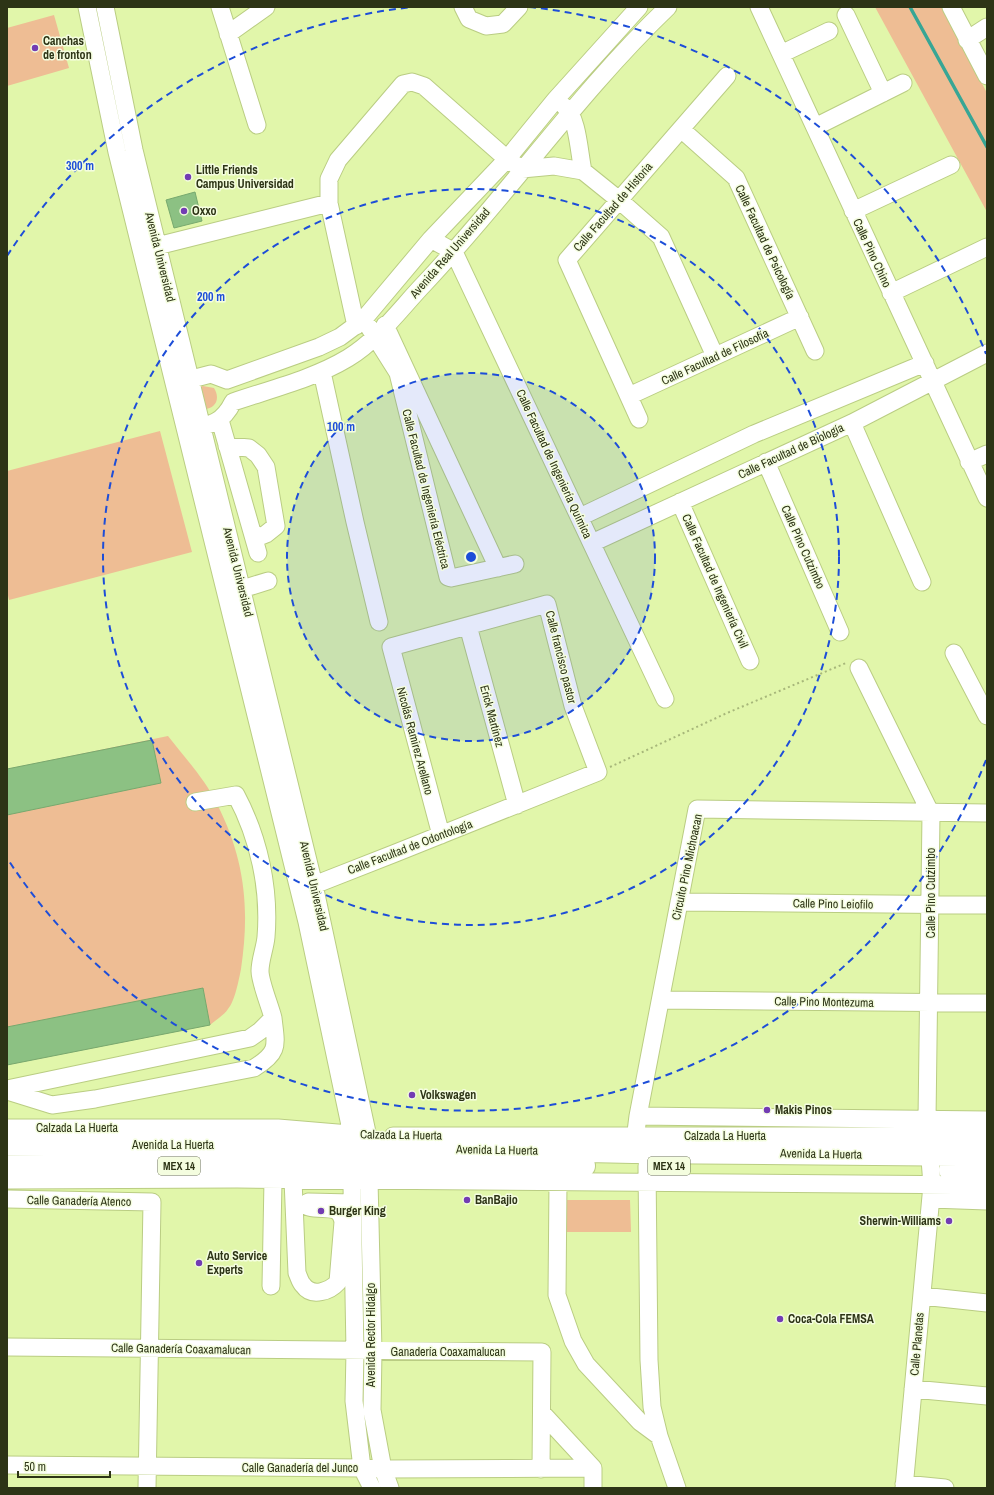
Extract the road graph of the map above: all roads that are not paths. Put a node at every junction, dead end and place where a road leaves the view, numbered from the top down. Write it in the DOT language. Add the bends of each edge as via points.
graph roads {
  1 [pos="88,7"];
  2 [pos="106,7"];
  3 [pos="220,7"];
  4 [pos="266,7"];
  5 [pos="463,7"];
  6 [pos="519,7"];
  7 [pos="639,7"];
  8 [pos="668,7"];
  9 [pos="759,7"];
  10 [pos="951,7"];
  11 [pos="846,15"];
  12 [pos="987,27"];
  13 [pos="829,31"];
  14 [pos="228,34"];
  15 [pos="968,40"];
  16 [pos="781,54"];
  17 [pos="727,76"];
  18 [pos="987,76"];
  19 [pos="903,83"];
  20 [pos="883,93"];
  21 [pos="556,99"];
  22 [pos="571,112"];
  23 [pos="257,125"];
  24 [pos="815,127"];
  25 [pos="681,129"];
  26 [pos="507,159"];
  27 [pos="951,165"];
  28 [pos="522,169"];
  29 [pos="583,171"];
  30 [pos="620,200"];
  31 [pos="329,203"];
  32 [pos="853,211"];
  33 [pos="431,239"];
  34 [pos="157,246"];
  35 [pos="987,247"];
  36 [pos="454,252"];
  37 [pos="891,292"];
  38 [pos="800,317"];
  39 [pos="360,323"];
  40 [pos="380,331"];
  41 [pos="815,351"];
  42 [pos="987,353"];
  43 [pos="715,356"];
  44 [pos="925,362"];
  45 [pos="402,371"];
  46 [pos="322,372"];
  47 [pos="190,378"];
  48 [pos="933,381"];
  49 [pos="174,383"];
  50 [pos="629,396"];
  51 [pos="639,419"];
  52 [pos="220,420"];
  53 [pos="852,423"];
  54 [pos="194,429"];
  55 [pos="227,446"];
  56 [pos="987,454"];
  57 [pos="766,462"];
  58 [pos="969,462"];
  59 [pos="241,494"];
  60 [pos="987,498"];
  61 [pos="220,500"];
  62 [pos="680,502"];
  63 [pos="580,517"];
  64 [pos="592,543"];
  65 [pos="515,564"];
  66 [pos="498,568"];
  67 [pos="268,581"];
  68 [pos="922,582"];
  69 [pos="242,589"];
  70 [pos="380,622"];
  71 [pos="468,626"];
  72 [pos="840,632"];
  73 [pos="391,647"];
  74 [pos="954,652"];
  75 [pos="750,661"];
  76 [pos="859,668"];
  77 [pos="665,699"];
  78 [pos="987,716"];
  79 [pos="598,772"];
  80 [pos="195,802"];
  81 [pos="511,807"];
  82 [pos="987,813"];
  83 [pos="931,814"];
  84 [pos="441,835"];
  85 [pos="314,885"];
  86 [pos="679,902"];
  87 [pos="931,905"];
  88 [pos="987,905"];
  89 [pos="660,1000"];
  90 [pos="929,1003"];
  91 [pos="987,1003"];
  92 [pos="273,1018"];
  93 [pos="7,1090"];
  94 [pos="638,1116"];
  95 [pos="987,1120"];
  96 [pos="7,1128"];
  97 [pos="987,1136"];
  98 [pos="7,1144"];
  99 [pos="987,1155"];
  100 [pos="360,1157"];
  101 [pos="641,1159"];
  102 [pos="930,1161"];
  103 [pos="7,1166"];
  104 [pos="987,1170"];
  105 [pos="122,1173"];
  106 [pos="7,1180"];
  107 [pos="273,1180"];
  108 [pos="293,1180"];
  109 [pos="558,1182"];
  110 [pos="987,1185"];
  111 [pos="7,1199"];
  112 [pos="987,1201"];
  113 [pos="352,1203"];
  114 [pos="362,1261"];
  115 [pos="271,1286"];
  116 [pos="922,1296"];
  117 [pos="987,1303"];
  118 [pos="7,1347"];
  119 [pos="150,1348"];
  120 [pos="355,1351"];
  121 [pos="373,1351"];
  122 [pos="913,1389"];
  123 [pos="987,1396"];
  124 [pos="543,1414"];
  125 [pos="659,1436"];
  126 [pos="7,1465"];
  127 [pos="147,1467"];
  128 [pos="362,1468"];
  129 [pos="593,1468"];
  130 [pos="382,1469"];
  131 [pos="541,1469"];
  132 [pos="904,1486"];
  133 [pos="147,1488"];
  134 [pos="372,1488"];
  135 [pos="390,1488"];
  136 [pos="593,1488"];
  137 [pos="677,1488"];
  138 [pos="945,1488"];
  1 -- 49 [label="street, Avenida Universidad" via="118,152"];
  2 -- 34 [label="street, Avenida Universidad" via="134,150"];
  3 -- 14 [label="street"];
  4 -- 14 [label="street"];
  5 -- 6 [label="street" via="469,19 486,26 503,24"];
  7 -- 21 [label="street, Avenida Real Universidad"];
  8 -- 22 [label="street, Avenida Real Universidad" via="643,31"];
  9 -- 16 [label="street, Calle Pino Chino"];
  10 -- 15 [label="street"];
  11 -- 20 [label="street"];
  12 -- 15 [label="street"];
  13 -- 16 [label="street"];
  14 -- 23 [label="street"];
  15 -- 18 [label="street"];
  16 -- 24 [label="street, Calle Pino Chino"];
  17 -- 25 [label="street, Calle Facultad de Historia"];
  19 -- 20 [label="street"];
  20 -- 24 [label="street"];
  21 -- 22 [label="street"];
  21 -- 26 [label="street, Avenida Real Universidad"];
  22 -- 28 [label="street, Avenida Real Universidad"];
  22 -- 29 [label="street"];
  24 -- 32 [label="street, Calle Pino Chino"];
  25 -- 30 [label="street, Calle Facultad de Historia"];
  25 -- 38 [label="street, Calle Facultad de Psicología" via="736,178"];
  26 -- 28 [label="street"];
  26 -- 31 [label="street" via="424,86 412,82 403,84 338,160 329,179"];
  26 -- 33 [label="street, Avenida Real Universidad"];
  27 -- 32 [label="street"];
  28 -- 29 [label="street" via="554,166"];
  28 -- 36 [label="street, Avenida Real Universidad"];
  29 -- 30 [label="street"];
  30 -- 43 [label="street" via="661,237"];
  30 -- 50 [label="street, Calle Facultad de Historia" via="567,260"];
  31 -- 34 [label="street"];
  31 -- 39 [label="street"];
  32 -- 37 [label="street, Calle Pino Chino"];
  33 -- 36 [label="street"];
  33 -- 39 [label="street, Avenida Real Universidad"];
  34 -- 47 [label="street, Avenida Universidad"];
  35 -- 37 [label="street"];
  36 -- 40 [label="street, Avenida Real Universidad"];
  36 -- 63 [label="street, Calle Facultad de Ingenierίa Quίmica"];
  37 -- 44 [label="street, Calle Pino Chino"];
  38 -- 41 [label="street, Calle Facultad de Psicología"];
  38 -- 43 [label="street, Calle Facultad de Filosofía"];
  39 -- 40 [label="street, Calle Facultad de Ingeniería Eléctrica"];
  39 -- 47 [label="street, Avenida Real Universidad" via="319,347 227,380 211,374"];
  40 -- 45 [label="street, Calle Facultad de Ingeniería Eléctrica"];
  40 -- 46 [label="street, Avenida Real Universidad" via="350,357"];
  42 -- 48 [label="street, Calle Facultad de Biología"];
  43 -- 50 [label="street, Calle Facultad de Filosofía"];
  44 -- 48 [label="street, Calle Pino Chino"];
  44 -- 63 [label="street" via="754,434"];
  45 -- 66 [label="street, Calle Facultad de Ingeniería Eléctrica"];
  45 -- 66 [label="street, Calle Facultad de Ingeniería Eléctrica" via="448,577"];
  46 -- 52 [label="street, Avenida Real Universidad" via="232,402"];
  46 -- 70 [label="street"];
  47 -- 49 [label="street, Avenida Real Universidad"];
  47 -- 54 [label="street, Avenida Universidad"];
  48 -- 53 [label="street, Calle Facultad de Biología"];
  48 -- 58 [label="street, Calle Pino Chino"];
  49 -- 54 [label="street, Avenida Universidad"];
  50 -- 51 [label="street, Calle Facultad de Historia"];
  52 -- 54 [label="street"];
  52 -- 55 [label="street"];
  53 -- 57 [label="street, Calle Facultad de Biología"];
  53 -- 68 [label="street"];
  54 -- 61 [label="street, Avenida Universidad"];
  54 -- 100 [label="street, Avenida Universidad"];
  55 -- 59 [label="street"];
  55 -- 59 [label="street" via="249,448 258,454 266,467 276,526 256,546"];
  56 -- 58 [label="street"];
  57 -- 62 [label="street, Calle Facultad de Biología"];
  57 -- 72 [label="street, Calle Pino Cutzimbo"];
  58 -- 60 [label="street, Calle Pino Chino"];
  59 -- 61 [label="street"];
  61 -- 69 [label="street, Avenida Universidad"];
  62 -- 64 [label="street, Calle Facultad de Biología"];
  62 -- 75 [label="street, Calle Facultad de Ingeniería Civil"];
  63 -- 64 [label="street, Calle Facultad de Ingenierίa Quίmica"];
  64 -- 77 [label="street, Calle Facultad de Ingenierίa Quίmica"];
  65 -- 66 [label="street, Calle Facultad de Ingeniería Eléctrica"];
  67 -- 69 [label="street"];
  69 -- 85 [label="street, Avenida Universidad"];
  71 -- 73 [label="street, Calle francisco pastor"];
  71 -- 79 [label="street, Calle francisco pastor" via="547,604 573,706"];
  71 -- 81 [label="street, Erick Martínez"];
  73 -- 84 [label="street, Nicolás Ramirez Arellano"];
  74 -- 78 [label="street"];
  76 -- 83 [label="street, Calle Pino Cutzimbo"];
  79 -- 81 [label="street, Calle Facultad de Odontología"];
  80 -- 92 [label="street" via="236,795 243,809 259,854 265,890 266,937 260,971"];
  81 -- 84 [label="street, Calle Facultad de Odontología"];
  82 -- 83 [label="street, Circuito Pino Michoacan"];
  83 -- 86 [label="street, Circuito Pino Michoacan" via="697,809"];
  83 -- 87 [label="street, Calle Pino Cutzimbo"];
  84 -- 85 [label="street, Calle Facultad de Odontología"];
  85 -- 100 [label="street, Avenida Universidad"];
  86 -- 87 [label="street, Calle Pino Leiofilo"];
  86 -- 89 [label="street, Circuito Pino Michoacan"];
  87 -- 88 [label="street, Calle Pino Leiofilo"];
  87 -- 90 [label="street, Calle Pino Cutzimbo"];
  89 -- 90 [label="street, Calle Pino Montezuma"];
  89 -- 94 [label="street, Circuito Pino Michoacan"];
  90 -- 91 [label="street, Calle Pino Montezuma"];
  90 -- 102 [label="street, Calle Pino Cutzimbo"];
  92 -- 93 [label="street" via="250,1038"];
  92 -- 93 [label="street" via="276,1046 267,1060 254,1068 52,1105"];
  94 -- 101 [label="street, Circuito Pino Michoacan"];
  94 -- 102 [label="street, Calzada La Huerta"];
  95 -- 102 [label="street, Calzada La Huerta"];
  96 -- 100 [label="street, Calzada La Huerta" via="278,1128"];
  97 -- 102 [label="street, Calzada La Huerta"];
  98 -- 100 [label="main road, Avenida La Huerta / MEX 14"];
  99 -- 102 [label="main road, Avenida La Huerta / MEX 14"];
  100 -- 101 [label="main road, Avenida La Huerta / MEX 14"];
  100 -- 105 [label="main road, Avenida La Huerta / MEX 14"];
  100 -- 108 [label="street, Calzada La Huerta"];
  100 -- 109 [label="street, Calzada La Huerta"];
  100 -- 113 [label="street, Avenida Rector Hidalgo"];
  100 -- 114 [label="street, Avenida Rector Hidalgo"];
  101 -- 102 [label="main road, Avenida La Huerta / MEX 14"];
  101 -- 102 [label="street, Calzada La Huerta"];
  101 -- 109 [label="street, Calzada La Huerta"];
  101 -- 125 [label="street, Circuito Pino Michoacan" via="652,1407"];
  102 -- 104 [label="main road, Avenida La Huerta / MEX 14"];
  102 -- 110 [label="street, Calzada La Huerta"];
  102 -- 112 [label="street"];
  102 -- 116 [label="street, Calle Planetas"];
  103 -- 105 [label="main road, Avenida La Huerta / MEX 14"];
  105 -- 106 [label="street, Calzada La Huerta"];
  105 -- 107 [label="street, Calzada La Huerta"];
  107 -- 108 [label="street, Calzada La Huerta"];
  107 -- 115 [label="street"];
  108 -- 113 [label="street" via="297,1273 303,1286 308,1290 322,1292 338,1282 343,1222 342,1215 337,1210 313,1208 307,1204 310,1201"];
  109 -- 125 [label="street" via="557,1295 573,1341 586,1364 640,1422"];
  111 -- 119 [label="street, Calle Ganadería Atenco" via="152,1202"];
  113 -- 114 [label="street, Avenida Rector Hidalgo"];
  114 -- 120 [label="street, Avenida Rector Hidalgo"];
  114 -- 121 [label="street, Avenida Rector Hidalgo"];
  116 -- 117 [label="street"];
  116 -- 122 [label="street, Calle Planetas"];
  118 -- 119 [label="street, Calle Ganadería Coaxamalucan"];
  119 -- 120 [label="street, Calle Ganadería Coaxamalucan"];
  119 -- 127 [label="street"];
  120 -- 121 [label="street, Ganadería Coaxamalucan"];
  120 -- 128 [label="street, Avenida Rector Hidalgo" via="354,1401"];
  121 -- 124 [label="street, Ganadería Coaxamalucan" via="542,1352"];
  121 -- 130 [label="street, Avenida Rector Hidalgo" via="372,1410"];
  122 -- 123 [label="street"];
  122 -- 132 [label="street, Calle Planetas"];
  124 -- 129 [label="street"];
  124 -- 131 [label="street"];
  125 -- 137 [label="street, Circuito Pino Michoacan"];
  126 -- 127 [label="street, Calle Ganadería del Junco"];
  127 -- 128 [label="street, Calle Ganadería del Junco"];
  127 -- 133 [label="street"];
  128 -- 130 [label="street, Calle Ganadería del Junco"];
  128 -- 134 [label="street, Avenida Rector Hidalgo"];
  129 -- 131 [label="street, Calle Ganadería del Junco"];
  129 -- 136 [label="street"];
  130 -- 131 [label="street, Calle Ganadería del Junco"];
  130 -- 135 [label="street, Avenida Rector Hidalgo"];
  132 -- 138 [label="street"];
}
